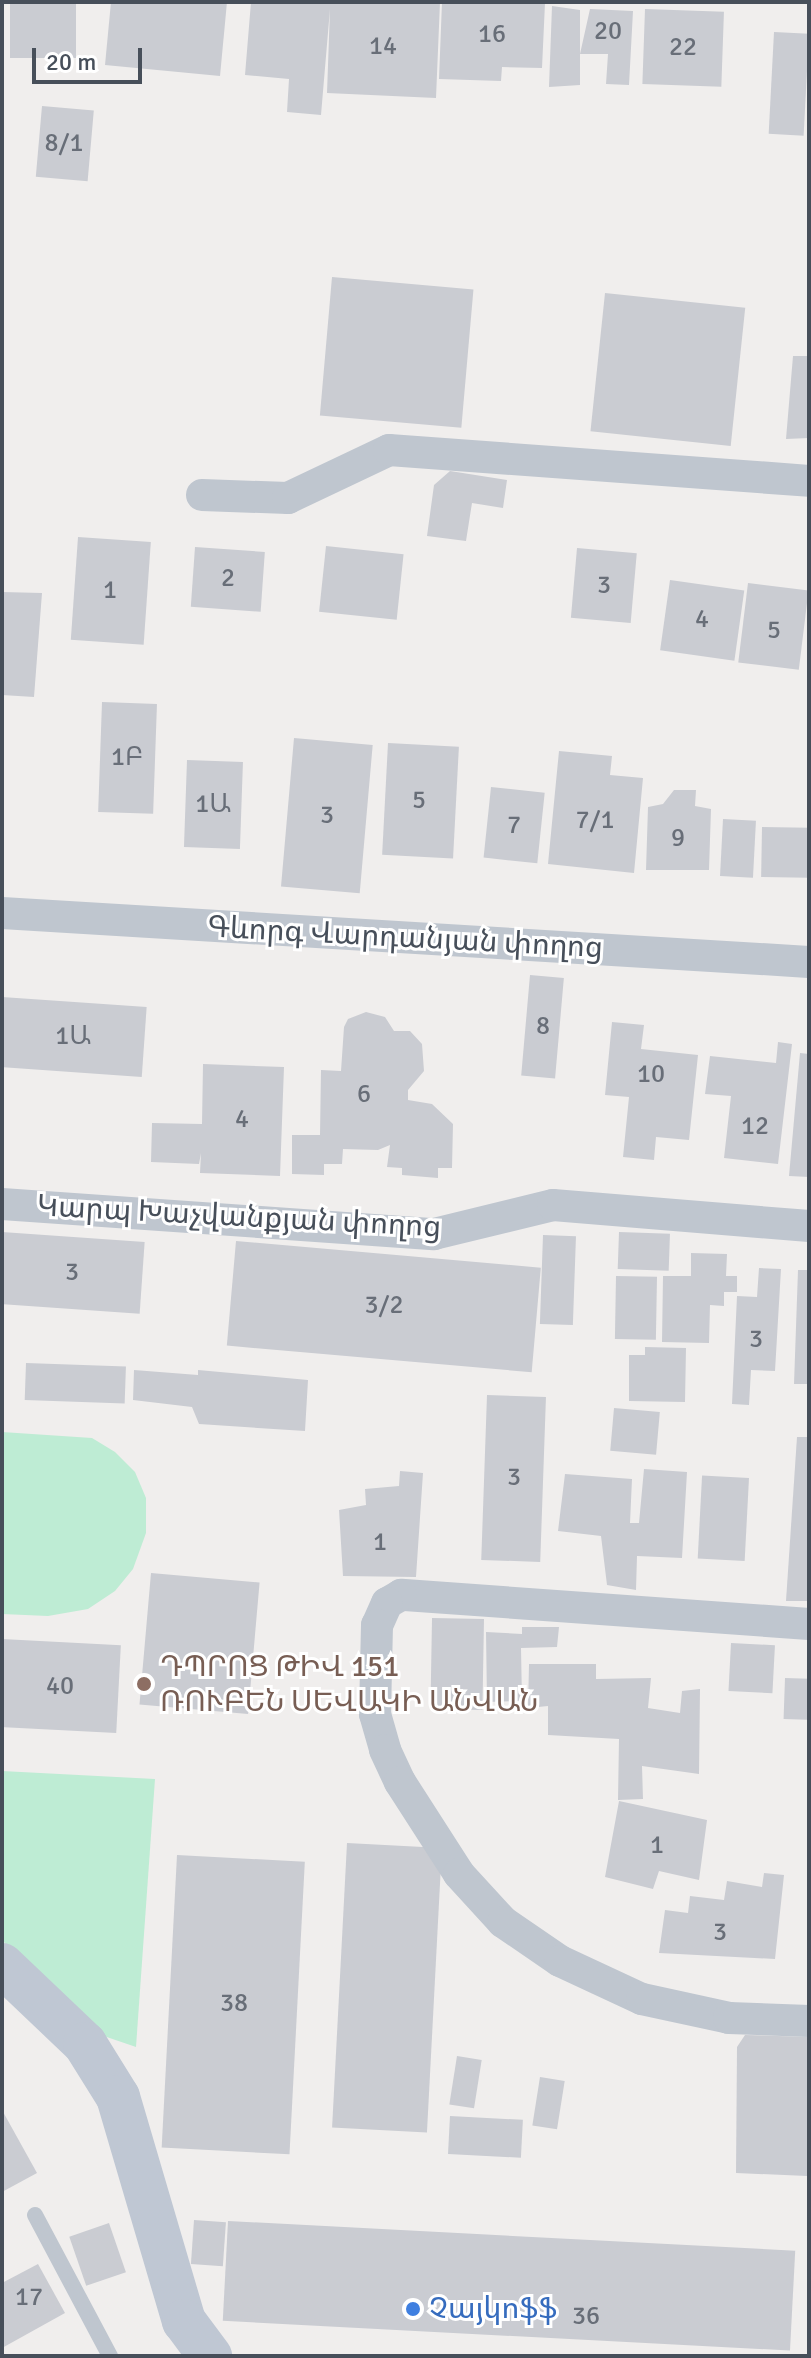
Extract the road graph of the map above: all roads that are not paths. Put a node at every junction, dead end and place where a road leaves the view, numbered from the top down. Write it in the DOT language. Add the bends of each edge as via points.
graph roads {
  1 [pos="809,481"];
  2 [pos="202,495"];
  3 [pos="2,913"];
  4 [pos="809,962"];
  5 [pos="2,1204"];
  6 [pos="809,1226"];
  7 [pos="809,1624"];
  8 [pos="2,1965"];
  9 [pos="809,2021"];
  10 [pos="35,2215"];
  11 [pos="110,2356"];
  12 [pos="210,2356"];
  1 -- 2 [label="street" via="389,450 288,498"];
  3 -- 4 [label="street, Գևորգ Վարդանյան փողոց"];
  5 -- 6 [label="street, Կարպ Խաչվանքյան փողոց" via="434,1234 553,1205"];
  7 -- 9 [label="street" via="401,1595 387,1603 377,1625 375,1714 400,1782 459,1874 503,1922 560,1961 642,1999 729,2018"];
  8 -- 12 [label="street" via="85,2044 118,2097 184,2321"];
  10 -- 11 [label="lane"];
}
